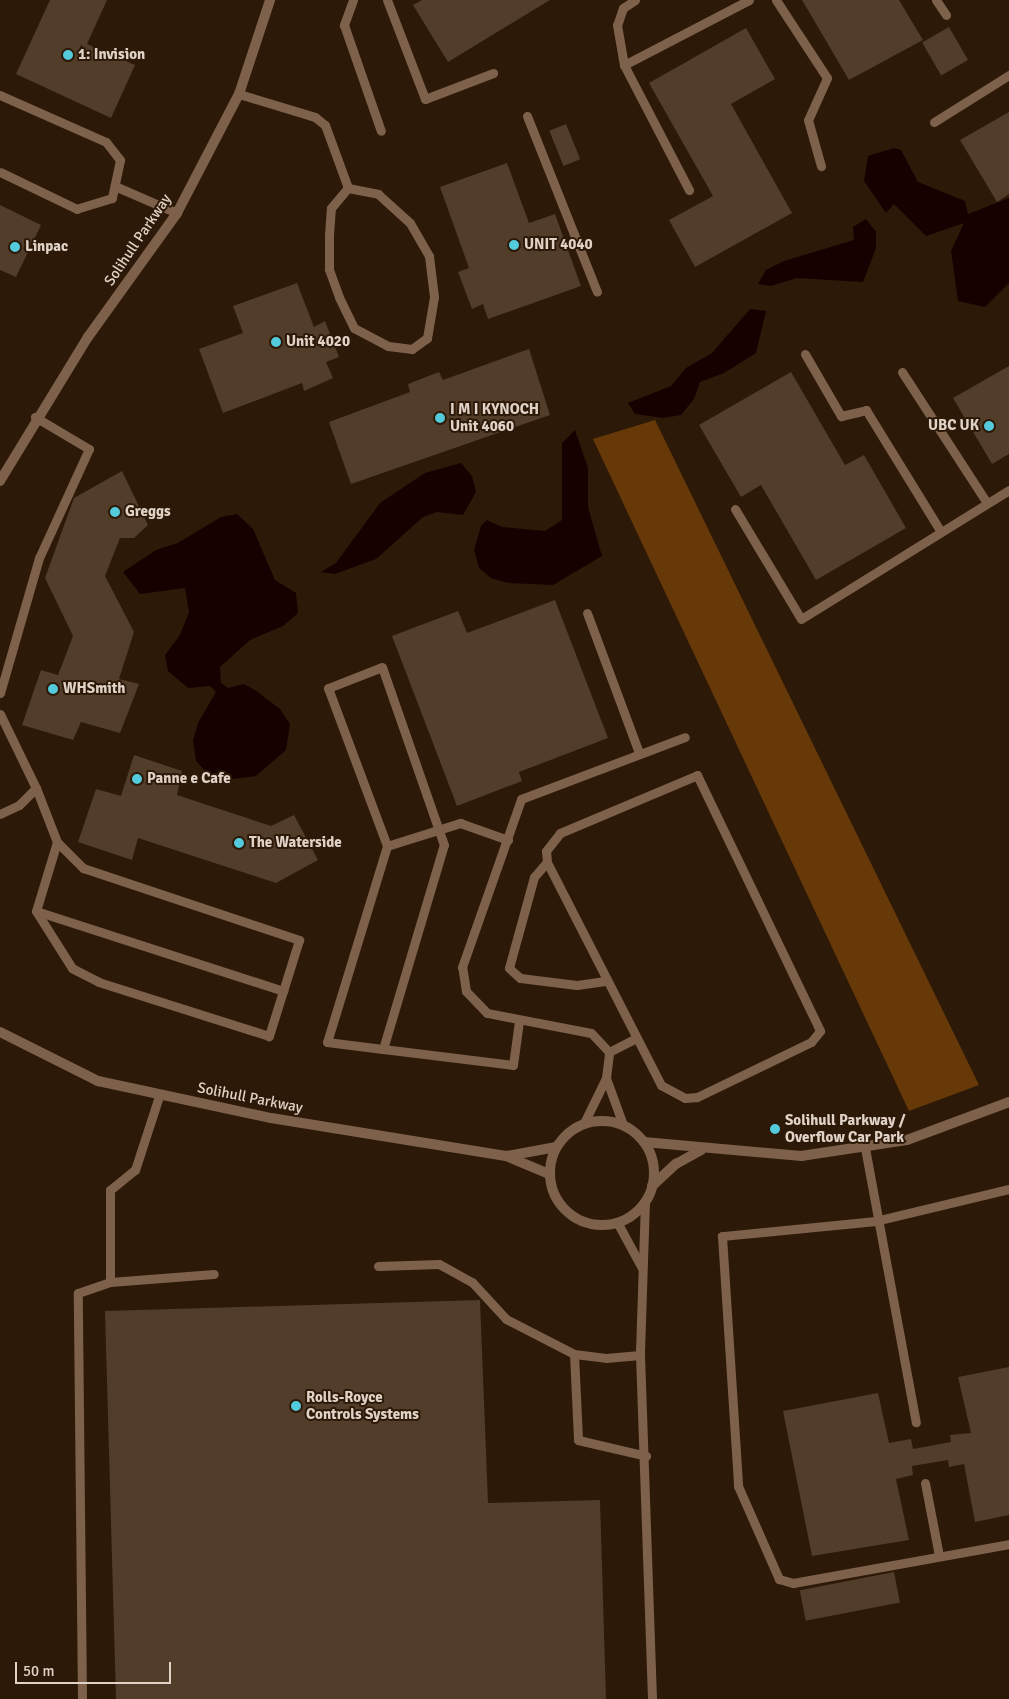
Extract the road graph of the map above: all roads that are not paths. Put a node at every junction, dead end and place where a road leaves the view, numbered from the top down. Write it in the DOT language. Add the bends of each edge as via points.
graph roads {
  1 [pos="270,0"];
  2 [pos="353,0"];
  3 [pos="386,0"];
  4 [pos="635,0"];
  5 [pos="749,0"];
  6 [pos="776,0"];
  7 [pos="936,0"];
  8 [pos="946,15"];
  9 [pos="624,65"];
  10 [pos="493,74"];
  11 [pos="1009,75"];
  12 [pos="239,94"];
  13 [pos="0,95"];
  14 [pos="527,116"];
  15 [pos="934,122"];
  16 [pos="381,130"];
  17 [pos="821,166"];
  18 [pos="0,172"];
  19 [pos="117,186"];
  20 [pos="348,188"];
  21 [pos="689,190"];
  22 [pos="177,213"];
  23 [pos="597,292"];
  24 [pos="805,354"];
  25 [pos="902,372"];
  26 [pos="35,417"];
  27 [pos="0,481"];
  28 [pos="1009,490"];
  29 [pos="987,503"];
  30 [pos="735,509"];
  31 [pos="941,532"];
  32 [pos="587,614"];
  33 [pos="0,693"];
  34 [pos="0,714"];
  35 [pos="685,737"];
  36 [pos="639,753"];
  37 [pos="36,788"];
  38 [pos="0,814"];
  39 [pos="439,830"];
  40 [pos="508,840"];
  41 [pos="58,842"];
  42 [pos="388,846"];
  43 [pos="547,862"];
  44 [pos="36,911"];
  45 [pos="607,981"];
  46 [pos="283,991"];
  47 [pos="518,1021"];
  48 [pos="0,1032"];
  49 [pos="635,1038"];
  50 [pos="383,1050"];
  51 [pos="608,1052"];
  52 [pos="606,1078"];
  53 [pos="159,1096"];
  54 [pos="1009,1102"];
  55 [pos="584,1123"];
  56 [pos="623,1125"];
  57 [pos="644,1142"];
  58 [pos="556,1147"];
  59 [pos="865,1148"];
  60 [pos="701,1150"];
  61 [pos="506,1156"];
  62 [pos="549,1174"];
  63 [pos="652,1186"];
  64 [pos="1009,1189"];
  65 [pos="646,1202"];
  66 [pos="876,1221"];
  67 [pos="617,1222"];
  68 [pos="378,1266"];
  69 [pos="642,1269"];
  70 [pos="214,1274"];
  71 [pos="110,1282"];
  72 [pos="574,1354"];
  73 [pos="640,1354"];
  74 [pos="916,1422"];
  75 [pos="646,1456"];
  76 [pos="925,1483"];
  77 [pos="1009,1544"];
  78 [pos="939,1556"];
  79 [pos="82,1699"];
  80 [pos="652,1699"];
  1 -- 12 [label="street, Solihull Parkway"];
  2 -- 16 [label="lane" via="344,25"];
  3 -- 10 [label="lane" via="425,99"];
  4 -- 9 [label="lane" via="623,8 617,25"];
  5 -- 9 [label="lane"];
  6 -- 17 [label="lane" via="827,78 808,120"];
  7 -- 8 [label="lane"];
  9 -- 21 [label="lane"];
  11 -- 15 [label="lane"];
  12 -- 20 [label="lane" via="315,118 325,125"];
  12 -- 22 [label="street, Solihull Parkway"];
  13 -- 19 [label="lane" via="106,142 120,160"];
  14 -- 23 [label="lane"];
  18 -- 19 [label="lane" via="77,209 112,198"];
  19 -- 22 [label="lane"];
  20 -- 20 [label="lane" via="331,208 328,235 329,269 339,296 354,328 388,346 412,349 427,338 434,298 429,256 410,223 378,194"];
  22 -- 26 [label="street, Solihull Parkway"];
  24 -- 31 [label="lane" via="841,416 866,410"];
  25 -- 29 [label="lane"];
  26 -- 27 [label="street, Solihull Parkway"];
  26 -- 33 [label="lane" via="89,449 39,558"];
  28 -- 29 [label="lane"];
  29 -- 31 [label="lane"];
  30 -- 31 [label="lane" via="801,619"];
  32 -- 36 [label="lane"];
  34 -- 37 [label="lane" via="23,753"];
  35 -- 36 [label="lane"];
  36 -- 40 [label="lane" via="521,800"];
  37 -- 38 [label="lane" via="19,805"];
  37 -- 41 [label="lane"];
  39 -- 40 [label="lane" via="460,823"];
  39 -- 42 [label="lane"];
  39 -- 42 [label="lane" via="382,667 328,688"];
  39 -- 50 [label="lane" via="444,845"];
  40 -- 47 [label="lane" via="462,967 466,991 487,1012"];
  41 -- 44 [label="lane"];
  41 -- 46 [label="lane" via="83,868 299,940"];
  42 -- 50 [label="lane" via="327,1042"];
  43 -- 45 [label="lane"];
  43 -- 45 [label="lane" via="534,877 508,968 520,978 576,986"];
  43 -- 49 [label="lane" via="550,842 560,833 697,775 820,1032 811,1042 697,1097 685,1098 661,1085"];
  44 -- 46 [label="lane"];
  44 -- 46 [label="lane" via="72,968 99,982 268,1036"];
  45 -- 49 [label="lane"];
  47 -- 50 [label="lane" via="513,1066"];
  47 -- 51 [label="lane" via="590,1033"];
  48 -- 53 [label="street, Solihull Parkway" via="98,1081"];
  49 -- 51 [label="lane"];
  51 -- 52 [label="lane"];
  52 -- 55 [label="lane"];
  52 -- 56 [label="lane"];
  53 -- 61 [label="street, Solihull Parkway"];
  53 -- 71 [label="lane" via="135,1170 110,1190"];
  54 -- 59 [label="street" via="959,1124"];
  55 -- 56 [label="street"];
  55 -- 58 [label="street"];
  56 -- 57 [label="street"];
  57 -- 60 [label="street"];
  57 -- 63 [label="street" via="654,1168"];
  58 -- 61 [label="street, Solihull Parkway"];
  58 -- 62 [label="street"];
  59 -- 60 [label="street" via="801,1156"];
  59 -- 66 [label="lane"];
  60 -- 63 [label="street" via="676,1164"];
  61 -- 62 [label="street, Solihull Parkway"];
  62 -- 67 [label="street" via="558,1202 570,1214 593,1224"];
  63 -- 65 [label="street"];
  64 -- 66 [label="lane"];
  65 -- 67 [label="street"];
  65 -- 69 [label="lane"];
  66 -- 74 [label="lane"];
  66 -- 78 [label="lane" via="722,1236 738,1486 779,1578 793,1583"];
  67 -- 69 [label="lane"];
  68 -- 72 [label="lane" via="438,1264 472,1282 506,1319"];
  69 -- 73 [label="lane"];
  70 -- 71 [label="lane"];
  71 -- 79 [label="lane" via="78,1293"];
  72 -- 73 [label="lane" via="606,1358"];
  72 -- 75 [label="lane" via="578,1440"];
  73 -- 75 [label="lane"];
  75 -- 80 [label="lane"];
  76 -- 78 [label="lane"];
  77 -- 78 [label="lane"];
}
